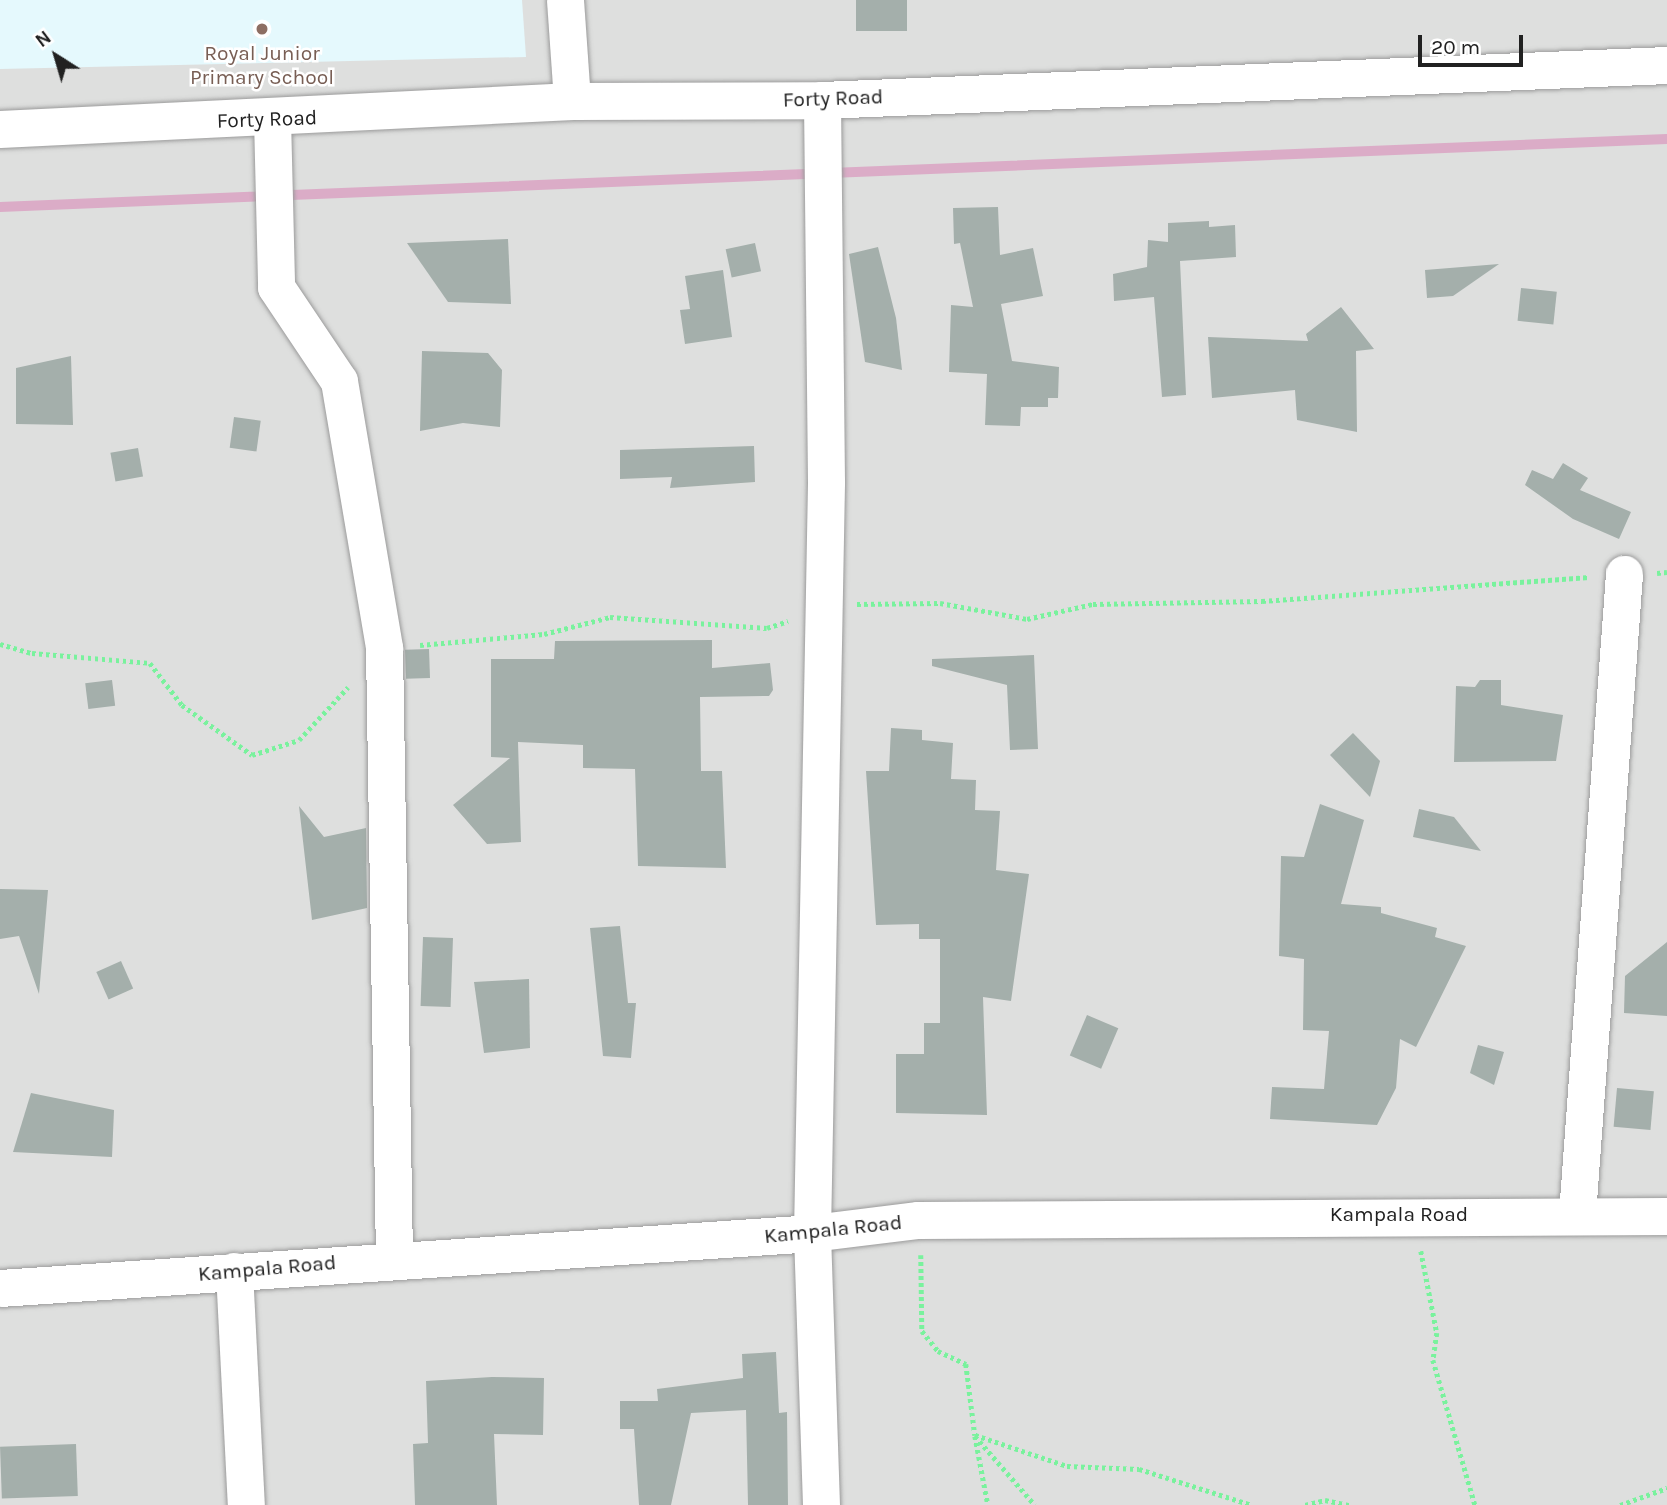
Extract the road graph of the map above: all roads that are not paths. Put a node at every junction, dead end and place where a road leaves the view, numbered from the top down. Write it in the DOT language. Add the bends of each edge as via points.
graph roads {
  1 [pos="565,0"];
  2 [pos="1667,65"];
  3 [pos="822,100"];
  4 [pos="572,101"];
  5 [pos="272,118"];
  6 [pos="0,129"];
  7 [pos="1624,574"];
  8 [pos="1577,1214"];
  9 [pos="1667,1216"];
  10 [pos="812,1233"];
  11 [pos="394,1257"];
  12 [pos="234,1271"];
  13 [pos="0,1288"];
  14 [pos="246,1505"];
  15 [pos="821,1505"];
  1 -- 4 [label="street"];
  2 -- 3 [label="street, Forty Road"];
  3 -- 4 [label="street, Forty Road"];
  3 -- 10 [label="street" via="826,482"];
  4 -- 5 [label="street, Forty Road"];
  5 -- 6 [label="street, Forty Road"];
  5 -- 11 [label="street" via="276,287 338,380 384,648"];
  7 -- 8 [label="street"];
  8 -- 9 [label="street, Kampala Road"];
  8 -- 10 [label="street, Kampala Road" via="918,1220"];
  10 -- 11 [label="street, Kampala Road"];
  10 -- 15 [label="street"];
  11 -- 12 [label="street, Kampala Road"];
  12 -- 13 [label="street, Kampala Road"];
  12 -- 14 [label="street"];
}
